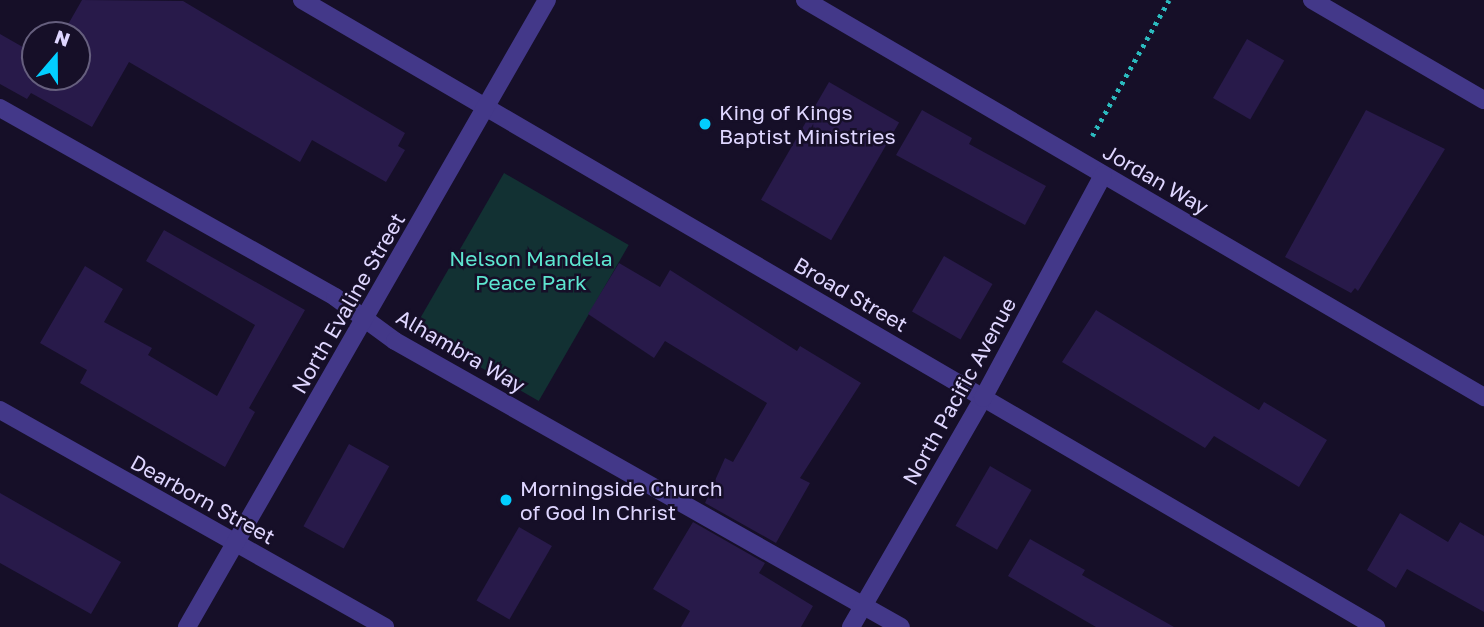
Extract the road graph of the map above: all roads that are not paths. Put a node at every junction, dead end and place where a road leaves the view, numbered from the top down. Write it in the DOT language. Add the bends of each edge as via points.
graph roads {
  1 [pos="302,0"];
  2 [pos="547,0"];
  3 [pos="805,0"];
  4 [pos="1312,0"];
  5 [pos="1484,100"];
  6 [pos="486,107"];
  7 [pos="0,108"];
  8 [pos="1103,175"];
  9 [pos="366,320"];
  10 [pos="1484,397"];
  11 [pos="984,398"];
  12 [pos="0,410"];
  13 [pos="235,543"];
  14 [pos="863,607"];
  15 [pos="187,627"];
  16 [pos="385,627"];
  17 [pos="851,627"];
  18 [pos="901,627"];
  19 [pos="1376,627"];
  1 -- 6 [label="street, Broad Street"];
  2 -- 6 [label="street, North Evaline Street"];
  3 -- 8 [label="street, Jordan Way"];
  4 -- 5 [label="street"];
  6 -- 9 [label="street, North Evaline Street"];
  6 -- 11 [label="street, Broad Street"];
  7 -- 9 [label="street, Alhambra Way" via="335,297"];
  8 -- 10 [label="street, Jordan Way"];
  8 -- 11 [label="street, North Pacific Avenue"];
  9 -- 13 [label="street, North Evaline Street"];
  9 -- 14 [label="street, Alhambra Way" via="407,348"];
  11 -- 14 [label="street, North Pacific Avenue"];
  11 -- 19 [label="street, Broad Street"];
  12 -- 13 [label="street, Dearborn Street"];
  13 -- 15 [label="street, North Evaline Street"];
  13 -- 16 [label="street, Dearborn Street"];
  14 -- 17 [label="street, North Pacific Avenue"];
  14 -- 18 [label="street, Alhambra Way"];
}
